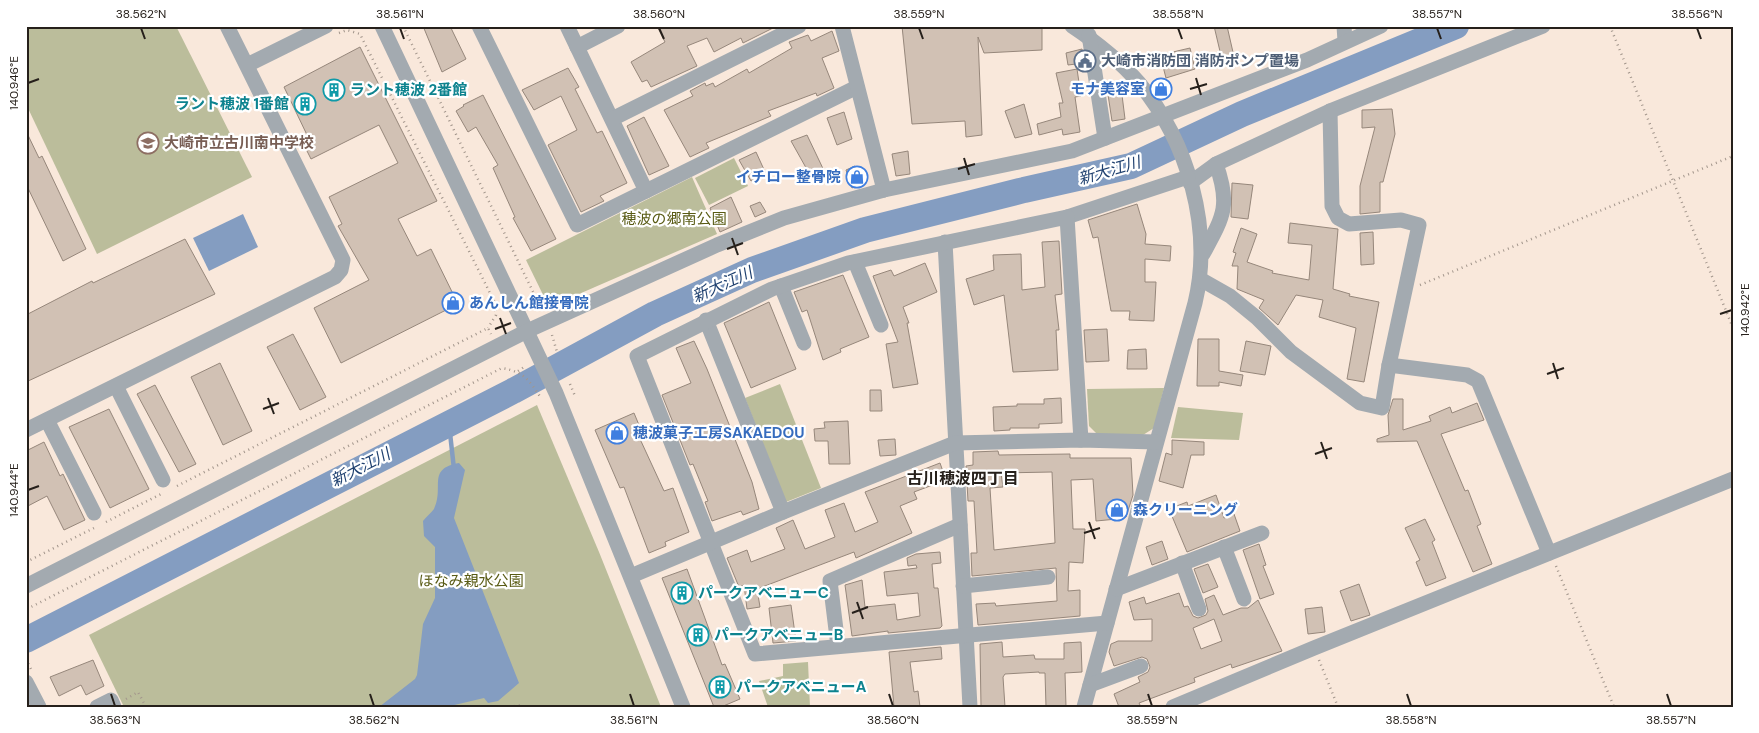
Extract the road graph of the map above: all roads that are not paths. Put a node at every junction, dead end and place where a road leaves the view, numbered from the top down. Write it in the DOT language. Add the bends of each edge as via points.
graph roads {
  1 [pos="227,26"];
  2 [pos="382,26"];
  3 [pos="479,26"];
  4 [pos="567,26"];
  5 [pos="618,26"];
  6 [pos="799,26"];
  7 [pos="842,26"];
  8 [pos="1072,26"];
  9 [pos="1381,26"];
  10 [pos="1543,26"];
  11 [pos="332,30"];
  12 [pos="1088,32"];
  13 [pos="1345,34"];
  14 [pos="577,47"];
  15 [pos="246,65"];
  16 [pos="857,86"];
  17 [pos="1330,111"];
  18 [pos="612,119"];
  19 [pos="1166,122"];
  20 [pos="1105,138"];
  21 [pos="1216,164"];
  22 [pos="1187,175"];
  23 [pos="884,190"];
  24 [pos="646,191"];
  25 [pos="1067,217"];
  26 [pos="944,242"];
  27 [pos="1202,257"];
  28 [pos="855,262"];
  29 [pos="1200,279"];
  30 [pos="781,286"];
  31 [pos="706,320"];
  32 [pos="881,325"];
  33 [pos="527,331"];
  34 [pos="804,343"];
  35 [pos="1389,365"];
  36 [pos="116,386"];
  37 [pos="46,420"];
  38 [pos="26,430"];
  39 [pos="1081,440"];
  40 [pos="1156,442"];
  41 [pos="955,443"];
  42 [pos="1733,479"];
  43 [pos="163,480"];
  44 [pos="783,512"];
  45 [pos="94,513"];
  46 [pos="960,525"];
  47 [pos="1262,532"];
  48 [pos="711,542"];
  49 [pos="1224,547"];
  50 [pos="1550,553"];
  51 [pos="1182,564"];
  52 [pos="630,576"];
  53 [pos="1048,577"];
  54 [pos="26,586"];
  55 [pos="963,586"];
  56 [pos="1116,590"];
  57 [pos="1244,600"];
  58 [pos="1199,609"];
  59 [pos="1107,624"];
  60 [pos="965,635"];
  61 [pos="838,646"];
  62 [pos="1141,666"];
  63 [pos="26,682"];
  64 [pos="1090,685"];
  65 [pos="39,707"];
  66 [pos="97,707"];
  67 [pos="114,707"];
  68 [pos="683,707"];
  69 [pos="970,707"];
  70 [pos="1084,707"];
  71 [pos="1173,707"];
  1 -- 15 [label="street"];
  2 -- 33 [label="street"];
  3 -- 24 [label="street" via="577,225"];
  4 -- 14 [label="street"];
  5 -- 14 [label="street"];
  6 -- 18 [label="street"];
  7 -- 16 [label="street"];
  8 -- 12 [label="street"];
  9 -- 13 [label="street"];
  10 -- 17 [label="street"];
  11 -- 15 [label="street"];
  12 -- 19 [label="street" via="1138,82"];
  12 -- 20 [label="street"];
  13 -- 19 [label="street" via="1307,60"];
  14 -- 18 [label="street"];
  15 -- 36 [label="street" via="343,260 342,270 336,277"];
  16 -- 23 [label="street"];
  16 -- 24 [label="street"];
  17 -- 21 [label="street"];
  17 -- 35 [label="street" via="1332,206 1338,218 1349,224 1401,220 1419,225"];
  18 -- 24 [label="street"];
  19 -- 20 [label="street"];
  19 -- 22 [label="street"];
  20 -- 23 [label="street" via="1072,151"];
  21 -- 22 [label="street"];
  21 -- 27 [label="street" via="1225,189 1221,220"];
  22 -- 25 [label="street"];
  22 -- 27 [label="street" via="1199,214"];
  23 -- 33 [label="street" via="784,218"];
  25 -- 26 [label="street"];
  25 -- 39 [label="street"];
  26 -- 28 [label="street"];
  26 -- 41 [label="street"];
  27 -- 29 [label="street"];
  28 -- 30 [label="street"];
  28 -- 32 [label="street"];
  29 -- 35 [label="street" via="1230,296 1291,352 1360,403 1382,408"];
  29 -- 40 [label="street"];
  30 -- 31 [label="street"];
  30 -- 34 [label="street"];
  31 -- 44 [label="street"];
  31 -- 48 [label="street" via="637,356"];
  33 -- 52 [label="street" via="556,393"];
  33 -- 54 [label="street"];
  35 -- 50 [label="street" via="1467,374 1478,380"];
  36 -- 37 [label="street"];
  36 -- 43 [label="street"];
  37 -- 38 [label="street"];
  37 -- 45 [label="street"];
  39 -- 40 [label="street"];
  39 -- 41 [label="street"];
  40 -- 56 [label="street"];
  41 -- 44 [label="street"];
  41 -- 46 [label="street"];
  42 -- 50 [label="street"];
  44 -- 48 [label="street"];
  46 -- 55 [label="street"];
  46 -- 61 [label="street" via="830,581"];
  47 -- 49 [label="street"];
  48 -- 52 [label="street"];
  48 -- 61 [label="street" via="755,654"];
  49 -- 51 [label="street"];
  49 -- 57 [label="street"];
  50 -- 71 [label="street"];
  51 -- 56 [label="street"];
  51 -- 58 [label="street"];
  52 -- 68 [label="street"];
  53 -- 55 [label="street"];
  55 -- 60 [label="street"];
  56 -- 59 [label="street"];
  59 -- 60 [label="street"];
  59 -- 64 [label="street"];
  60 -- 61 [label="street"];
  60 -- 69 [label="street"];
  62 -- 64 [label="street"];
  63 -- 65 [label="street"];
  64 -- 70 [label="street"];
  66 -- 67 [label="street" via="110,700"];
}
